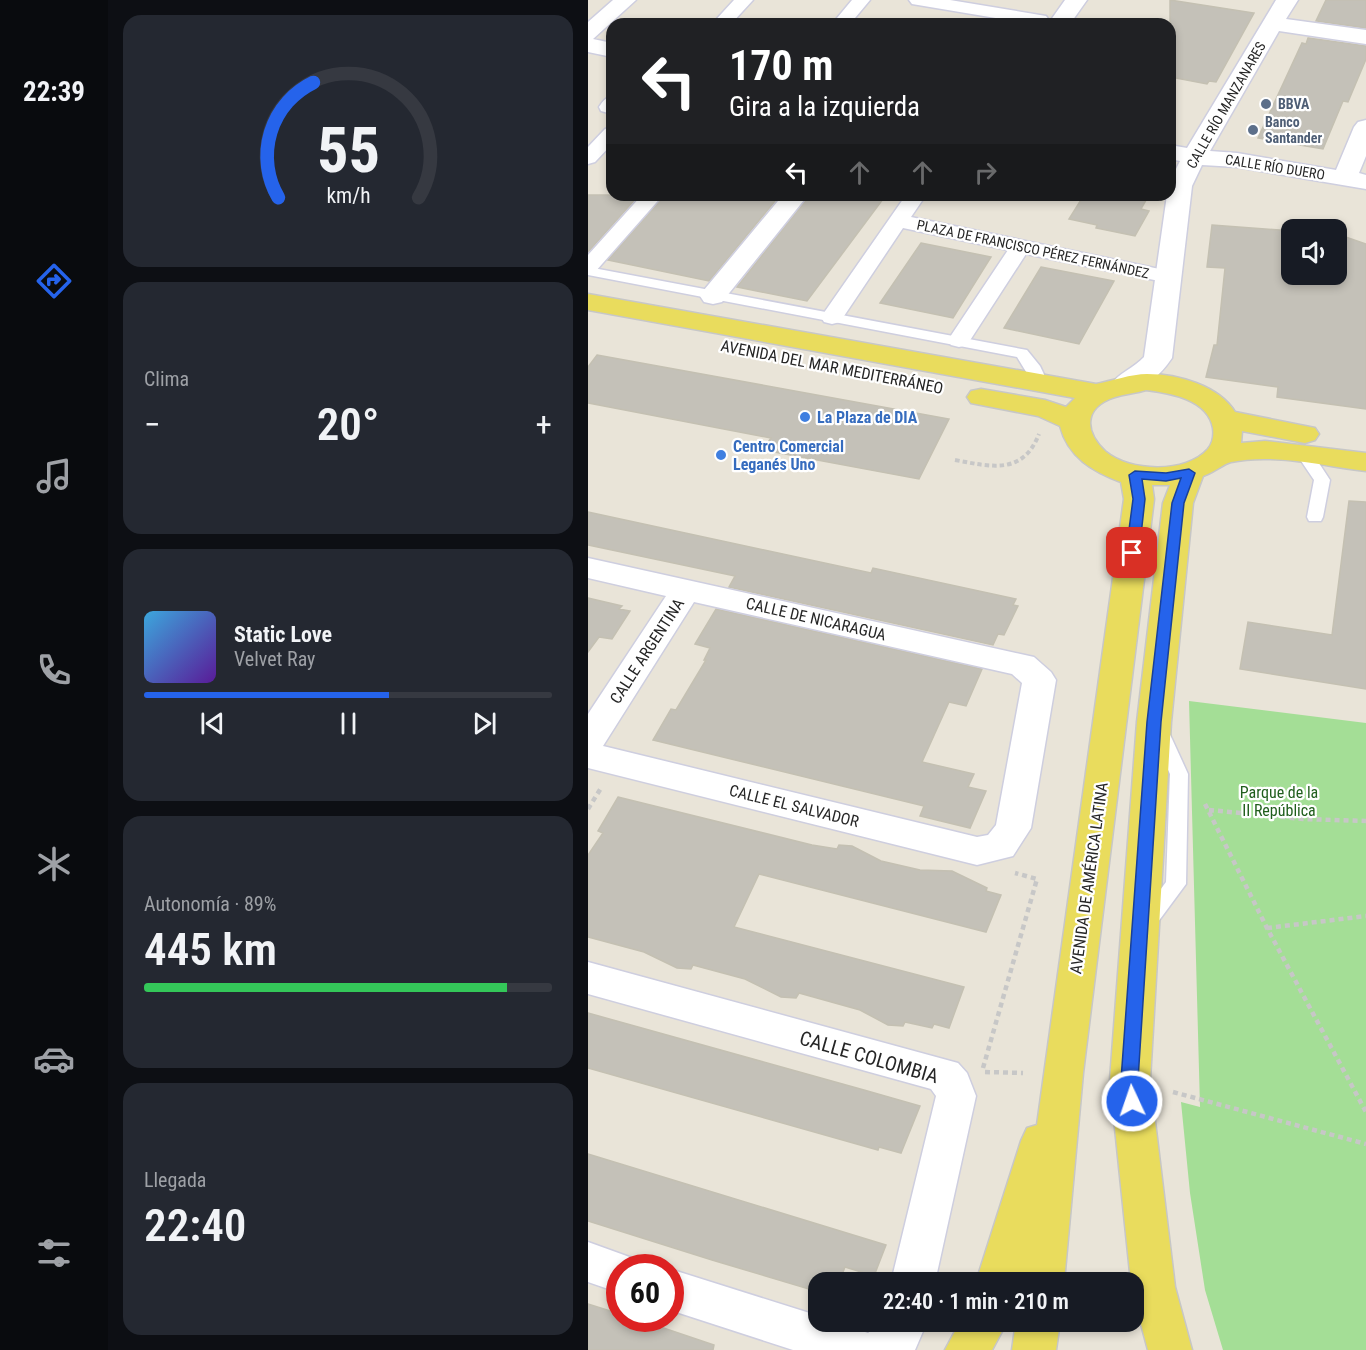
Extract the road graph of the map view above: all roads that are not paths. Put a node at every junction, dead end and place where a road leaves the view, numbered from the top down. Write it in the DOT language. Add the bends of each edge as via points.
graph roads {
  1 [pos="625,0"];
  2 [pos="744,0"];
  3 [pos="861,0"];
  4 [pos="918,0"];
  5 [pos="1076,0"];
  6 [pos="1287,0"];
  7 [pos="971,4"];
  8 [pos="727,18"];
  9 [pos="846,18"];
  10 [pos="960,18"];
  11 [pos="1032,18"];
  12 [pos="1054,18"];
  13 [pos="1273,24"];
  14 [pos="588,34"];
  15 [pos="1366,37"];
  16 [pos="588,45"];
  17 [pos="606,49"];
  18 [pos="1366,127"];
  19 [pos="606,139"];
  20 [pos="1182,155"];
  21 [pos="588,158"];
  22 [pos="1356,180"];
  23 [pos="648,201"];
  24 [pos="791,201"];
  25 [pos="912,201"];
  26 [pos="898,221"];
  27 [pos="1021,246"];
  28 [pos="588,269"];
  29 [pos="1169,277"];
  30 [pos="713,296"];
  31 [pos="588,302"];
  32 [pos="832,316"];
  33 [pos="588,320"];
  34 [pos="959,340"];
  35 [pos="1158,358"];
  36 [pos="1125,384"];
  37 [pos="1041,385"];
  38 [pos="1187,389"];
  39 [pos="1096,393"];
  40 [pos="1225,419"];
  41 [pos="1074,421"];
  42 [pos="1366,442"];
  43 [pos="1220,454"];
  44 [pos="1305,455"];
  45 [pos="1366,462"];
  46 [pos="1189,473"];
  47 [pos="1135,475"];
  48 [pos="1315,517"];
  49 [pos="588,568"];
  50 [pos="686,590"];
  51 [pos="588,741"];
  52 [pos="596,769"];
  53 [pos="1007,860"];
  54 [pos="588,978"];
  55 [pos="1063,1073"];
  56 [pos="588,1262"];
  57 [pos="606,1268"];
  58 [pos="915,1272"];
  59 [pos="1001,1272"];
  60 [pos="1043,1272"];
  61 [pos="684,1294"];
  62 [pos="979,1332"];
  63 [pos="1037,1332"];
  64 [pos="858,1350"];
  65 [pos="967,1350"];
  66 [pos="1034,1350"];
  67 [pos="1170,1350"];
  1 -- 14 [label="street"];
  2 -- 8 [label="street"];
  3 -- 9 [label="street"];
  4 -- 7 [label="street"];
  5 -- 12 [label="street"];
  6 -- 13 [label="street, CALLE RÍO MANZANARES"];
  7 -- 10 [label="street"];
  7 -- 11 [label="street"];
  13 -- 15 [label="street"];
  13 -- 20 [label="street, CALLE RÍO MANZANARES"];
  16 -- 17 [label="street"];
  18 -- 22 [label="street, CALLE RÍO DUERO"];
  19 -- 21 [label="street"];
  20 -- 22 [label="street, CALLE RÍO DUERO" via="1238,160"];
  20 -- 29 [label="street, CALLE RÍO MANZANARES"];
  23 -- 28 [label="street"];
  24 -- 30 [label="street"];
  25 -- 26 [label="street, PLAZA DE FRANCISCO PÉREZ FERNÁNDEZ"];
  26 -- 27 [label="street, PLAZA DE FRANCISCO PÉREZ FERNÁNDEZ"];
  26 -- 32 [label="street, PLAZA DE FRANCISCO PÉREZ FERNÁNDEZ"];
  27 -- 29 [label="street, PLAZA DE FRANCISCO PÉREZ FERNÁNDEZ"];
  27 -- 34 [label="street"];
  28 -- 30 [label="lane"];
  29 -- 35 [label="street, CALLE RÍO MANZANARES"];
  30 -- 32 [label="lane"];
  31 -- 37 [label="main road, AVENIDA DEL MAR MEDITERRÁNEO"];
  32 -- 34 [label="lane"];
  33 -- 41 [label="main road, AVENIDA DEL MAR MEDITERRÁNEO" via="1045,409"];
  34 -- 37 [label="lane" via="1022,353"];
  35 -- 36 [label="street" via="1145,373"];
  35 -- 38 [label="street" via="1167,375"];
  36 -- 38 [label="main road" via="1146,382"];
  36 -- 39 [label="main road"];
  37 -- 39 [label="main road, AVENIDA DEL MAR MEDITERRÁNEO"];
  38 -- 40 [label="main road" via="1210,402"];
  39 -- 41 [label="main road" via="1085,401"];
  40 -- 42 [label="main road" via="1286,432"];
  40 -- 43 [label="main road" via="1228,431"];
  41 -- 47 [label="main road" via="1077,441 1086,453 1101,464"];
  43 -- 44 [label="main road" via="1265,450"];
  43 -- 46 [label="main road"];
  44 -- 45 [label="main road"];
  44 -- 48 [label="lane" via="1322,480"];
  46 -- 47 [label="main road" via="1166,477"];
  46 -- 67 [label="main road" via="1178,503 1154,722 1130,1080 1153,1287"];
  47 -- 55 [label="main road, AVENIDA DE AMÉRICA LATINA" via="1139,499"];
  49 -- 50 [label="street, CALLE DE NICARAGUA"];
  50 -- 51 [label="street, CALLE ARGENTINA"];
  50 -- 53 [label="street, CALLE DE NICARAGUA" via="1022,665 1039,680"];
  52 -- 53 [label="street, CALLE EL SALVADOR"];
  54 -- 58 [label="street, CALLE COLOMBIA" via="944,1076 953,1085 956,1096"];
  55 -- 59 [label="main road"];
  55 -- 60 [label="main road, AVENIDA DE AMÉRICA LATINA"];
  56 -- 57 [label="street"];
  61 -- 64 [label="street"];
  62 -- 65 [label="main road"];
  63 -- 66 [label="main road"];
}
